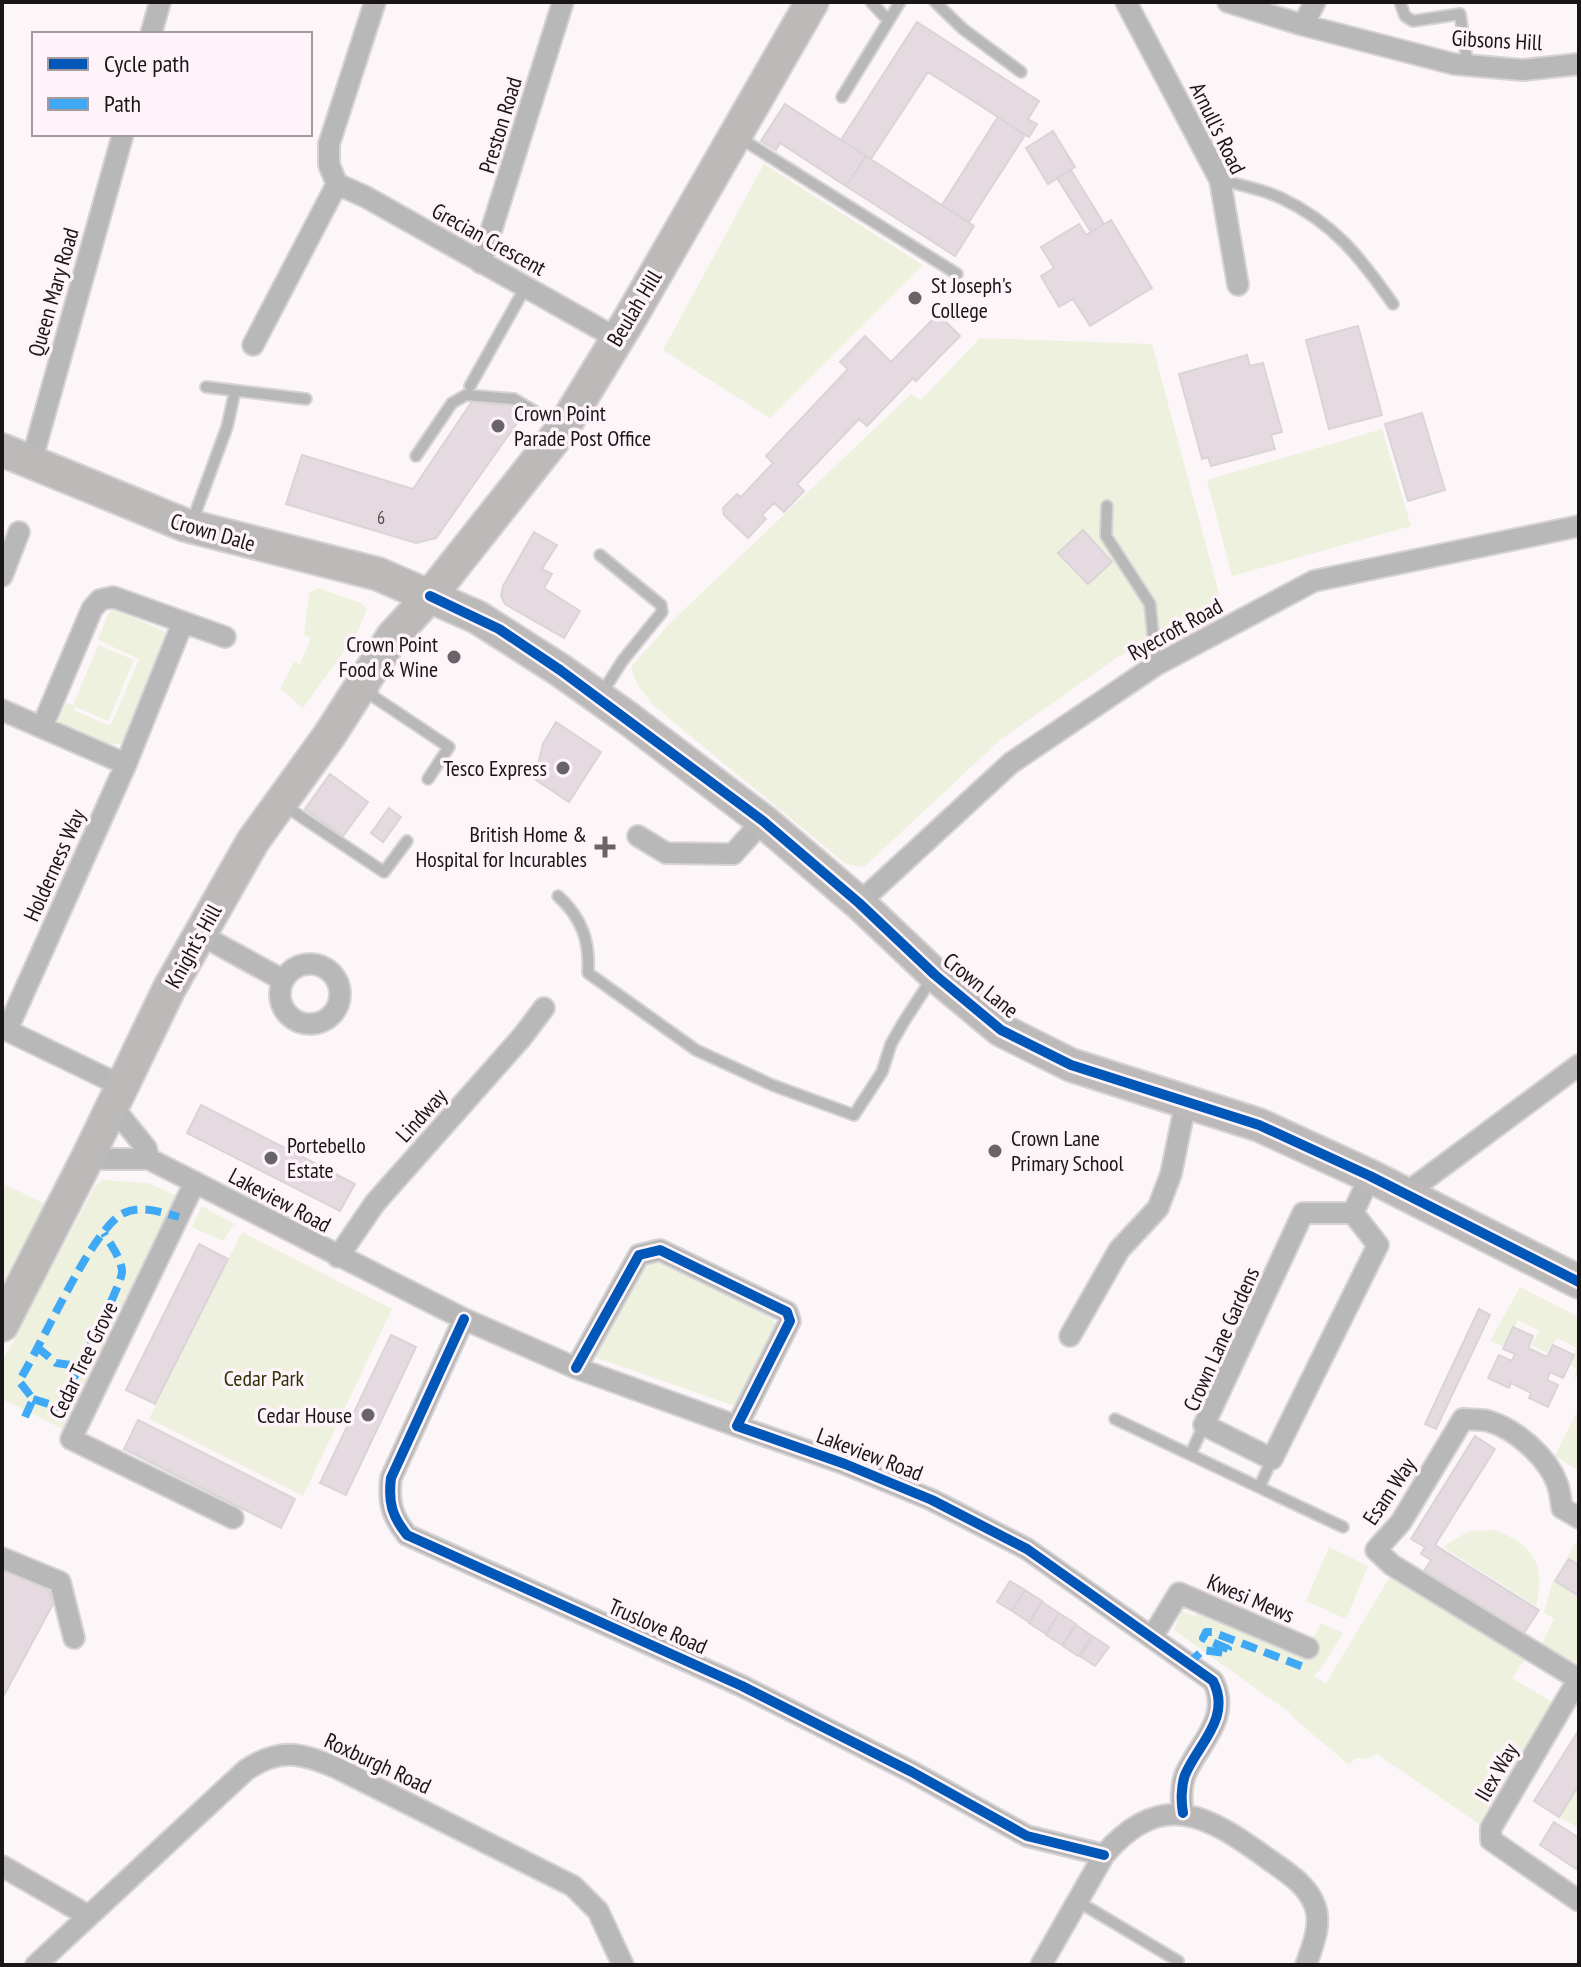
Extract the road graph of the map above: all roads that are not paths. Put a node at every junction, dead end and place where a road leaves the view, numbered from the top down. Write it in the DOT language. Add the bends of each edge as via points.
graph roads {
  1 [pos="160,2"];
  2 [pos="375,2"];
  3 [pos="563,2"];
  4 [pos="812,2"];
  5 [pos="871,2"];
  6 [pos="900,2"];
  7 [pos="935,2"];
  8 [pos="1126,2"];
  9 [pos="1228,2"];
  10 [pos="1315,2"];
  11 [pos="1400,2"];
  12 [pos="888,20"];
  13 [pos="1303,25"];
  14 [pos="152,32"];
  15 [pos="1579,64"];
  16 [pos="1468,66"];
  17 [pos="1021,72"];
  18 [pos="842,97"];
  19 [pos="735,135"];
  20 [pos="122,136"];
  21 [pos="1220,180"];
  22 [pos="337,184"];
  23 [pos="481,263"];
  24 [pos="957,274"];
  25 [pos="1238,285"];
  26 [pos="525,288"];
  27 [pos="1393,304"];
  28 [pos="616,338"];
  29 [pos="253,345"];
  30 [pos="470,386"];
  31 [pos="206,387"];
  32 [pos="235,391"];
  33 [pos="306,399"];
  34 [pos="563,428"];
  35 [pos="416,456"];
  36 [pos="16,457"];
  37 [pos="1107,506"];
  38 [pos="1579,526"];
  39 [pos="190,527"];
  40 [pos="19,532"];
  41 [pos="600,555"];
  42 [pos="2,576"];
  43 [pos="430,596"];
  44 [pos="183,622"];
  45 [pos="225,637"];
  46 [pos="1156,665"];
  47 [pos="366,675"];
  48 [pos="599,698"];
  49 [pos="2,710"];
  50 [pos="42,727"];
  51 [pos="126,764"];
  52 [pos="428,779"];
  53 [pos="280,802"];
  54 [pos="763,821"];
  55 [pos="638,836"];
  56 [pos="407,841"];
  57 [pos="558,896"];
  58 [pos="859,903"];
  59 [pos="199,934"];
  60 [pos="935,975"];
  61 [pos="283,980"];
  62 [pos="544,1008"];
  63 [pos="4,1029"];
  64 [pos="1579,1065"];
  65 [pos="117,1096"];
  66 [pos="1186,1101"];
  67 [pos="87,1159"];
  68 [pos="149,1159"];
  69 [pos="1370,1176"];
  70 [pos="195,1182"];
  71 [pos="1405,1194"];
  72 [pos="1353,1213"];
  73 [pos="338,1257"];
  74 [pos="1579,1282"];
  75 [pos="464,1319"];
  76 [pos="2,1325"];
  77 [pos="1070,1336"];
  78 [pos="576,1368"];
  79 [pos="1115,1419"];
  80 [pos="1204,1425"];
  81 [pos="737,1426"];
  82 [pos="1191,1453"];
  83 [pos="1272,1459"];
  84 [pos="1260,1486"];
  85 [pos="1574,1512"];
  86 [pos="233,1518"];
  87 [pos="1343,1527"];
  88 [pos="2,1558"];
  89 [pos="1152,1637"];
  90 [pos="74,1638"];
  91 [pos="1308,1648"];
  92 [pos="1578,1679"];
  93 [pos="1183,1813"];
  94 [pos="1104,1855"];
  95 [pos="2,1866"];
  96 [pos="1077,1901"];
  97 [pos="1579,1901"];
  98 [pos="87,1915"];
  99 [pos="36,1965"];
  100 [pos="623,1965"];
  101 [pos="1041,1965"];
  102 [pos="1177,1965"];
  103 [pos="1306,1965"];
  1 -- 14 [label="street"];
  2 -- 22 [label="street" via="329,144 329,165"];
  3 -- 23 [label="street, Preston Road"];
  4 -- 19 [label="main road, Beulah Hill"];
  5 -- 12 [label="lane"];
  6 -- 12 [label="lane"];
  7 -- 17 [label="lane"];
  8 -- 21 [label="street, Arnull's Road"];
  9 -- 13 [label="street, Gibsons Hill"];
  10 -- 13 [label="street"];
  11 -- 16 [label="lane" via="1413,21 1460,14"];
  12 -- 18 [label="lane"];
  13 -- 16 [label="street, Gibsons Hill"];
  15 -- 16 [label="street, Gibsons Hill" via="1523,70"];
  19 -- 24 [label="lane"];
  19 -- 28 [label="main road, Beulah Hill"];
  20 -- 36 [label="street, Queen Mary Road"];
  21 -- 25 [label="street, Arnull's Road"];
  21 -- 27 [label="lane" via="1280,198 1333,231 1359,255"];
  22 -- 23 [label="street, Grecian Crescent"];
  22 -- 29 [label="street"];
  23 -- 26 [label="street, Grecian Crescent"];
  26 -- 28 [label="street, Grecian Crescent"];
  26 -- 30 [label="lane"];
  28 -- 34 [label="main road, Beulah Hill"];
  31 -- 32 [label="lane"];
  32 -- 33 [label="lane"];
  32 -- 39 [label="lane"];
  34 -- 35 [label="lane" via="514,399 466,395 452,403"];
  34 -- 43 [label="main road, Beulah Hill"];
  36 -- 39 [label="main road, Crown Dale"];
  37 -- 46 [label="lane" via="1106,536 1150,604"];
  38 -- 46 [label="street, Ryecroft Road" via="1314,581"];
  39 -- 43 [label="main road, Crown Dale" via="378,574"];
  40 -- 42 [label="street"];
  41 -- 48 [label="lane" via="661,605 662,612"];
  43 -- 47 [label="main road, Knight's Hill"];
  43 -- 48 [label="main road, Crown Lane" via="499,629"];
  44 -- 45 [label="street"];
  44 -- 50 [label="street" via="113,597 100,600"];
  44 -- 51 [label="street, Holderness Way"];
  46 -- 58 [label="street, Ryecroft Road" via="1011,763"];
  47 -- 52 [label="lane" via="374,697 449,747"];
  47 -- 53 [label="main road, Knight's Hill"];
  48 -- 54 [label="main road, Crown Lane"];
  49 -- 50 [label="street"];
  50 -- 51 [label="street"];
  51 -- 63 [label="street, Holderness Way"];
  53 -- 56 [label="lane" via="384,872"];
  53 -- 59 [label="main road, Knight's Hill"];
  54 -- 55 [label="street" via="733,854 666,853"];
  54 -- 58 [label="main road, Crown Lane"];
  57 -- 60 [label="lane" via="583,928 588,973 696,1050 854,1115"];
  58 -- 60 [label="main road, Crown Lane"];
  59 -- 61 [label="street"];
  59 -- 65 [label="main road, Knight's Hill"];
  60 -- 66 [label="main road, Crown Lane" via="1001,1030 1039,1051"];
  62 -- 73 [label="street, Lindway" via="375,1203"];
  63 -- 65 [label="street"];
  64 -- 71 [label="street"];
  65 -- 67 [label="main road, Knight's Hill"];
  65 -- 68 [label="street"];
  66 -- 69 [label="main road, Crown Lane" via="1259,1125"];
  66 -- 77 [label="street" via="1158,1208 1119,1250"];
  67 -- 68 [label="street, Lakeview Road"];
  67 -- 76 [label="main road, Knight's Hill"];
  68 -- 70 [label="street, Lakeview Road"];
  69 -- 71 [label="main road, Crown Lane"];
  69 -- 72 [label="street"];
  70 -- 73 [label="street, Lakeview Road"];
  70 -- 86 [label="street, Cedar Tree Grove" via="71,1439"];
  71 -- 74 [label="main road, Crown Lane"];
  72 -- 80 [label="street, Crown Lane Gardens" via="1303,1213"];
  72 -- 83 [label="street" via="1378,1245"];
  73 -- 75 [label="street, Lakeview Road"];
  75 -- 78 [label="street, Lakeview Road"];
  75 -- 94 [label="street, Truslove Road" via="391,1478 388,1498 393,1517 407,1535 742,1686 1039,1842"];
  78 -- 81 [label="street, Lakeview Road"];
  78 -- 81 [label="street" via="639,1255 660,1250 787,1312 790,1321"];
  79 -- 82 [label="lane"];
  80 -- 82 [label="lane"];
  80 -- 83 [label="street, Crown Lane Gardens"];
  81 -- 89 [label="street, Lakeview Road" via="932,1500 1027,1549"];
  82 -- 84 [label="lane"];
  83 -- 84 [label="lane"];
  84 -- 87 [label="lane"];
  85 -- 92 [label="street, Esam Way" via="1544,1460 1523,1441 1489,1421 1463,1419 1401,1522 1376,1550 1392,1565"];
  88 -- 90 [label="street" via="60,1582"];
  89 -- 91 [label="street, Kwesi Mews" via="1179,1593"];
  89 -- 93 [label="street, Lakeview Road" via="1213,1681 1218,1691 1217,1718 1184,1777"];
  92 -- 97 [label="street, Ilex Way" via="1491,1828 1491,1840"];
  93 -- 94 [label="street" via="1155,1818"];
  93 -- 103 [label="street" via="1225,1829 1300,1883 1316,1908 1317,1920"];
  94 -- 96 [label="street"];
  95 -- 98 [label="street"];
  96 -- 101 [label="street"];
  96 -- 102 [label="lane"];
  98 -- 99 [label="street, Roxburgh Road"];
  98 -- 100 [label="street, Roxburgh Road" via="246,1770 288,1754 337,1768 573,1886 598,1911"];
}
